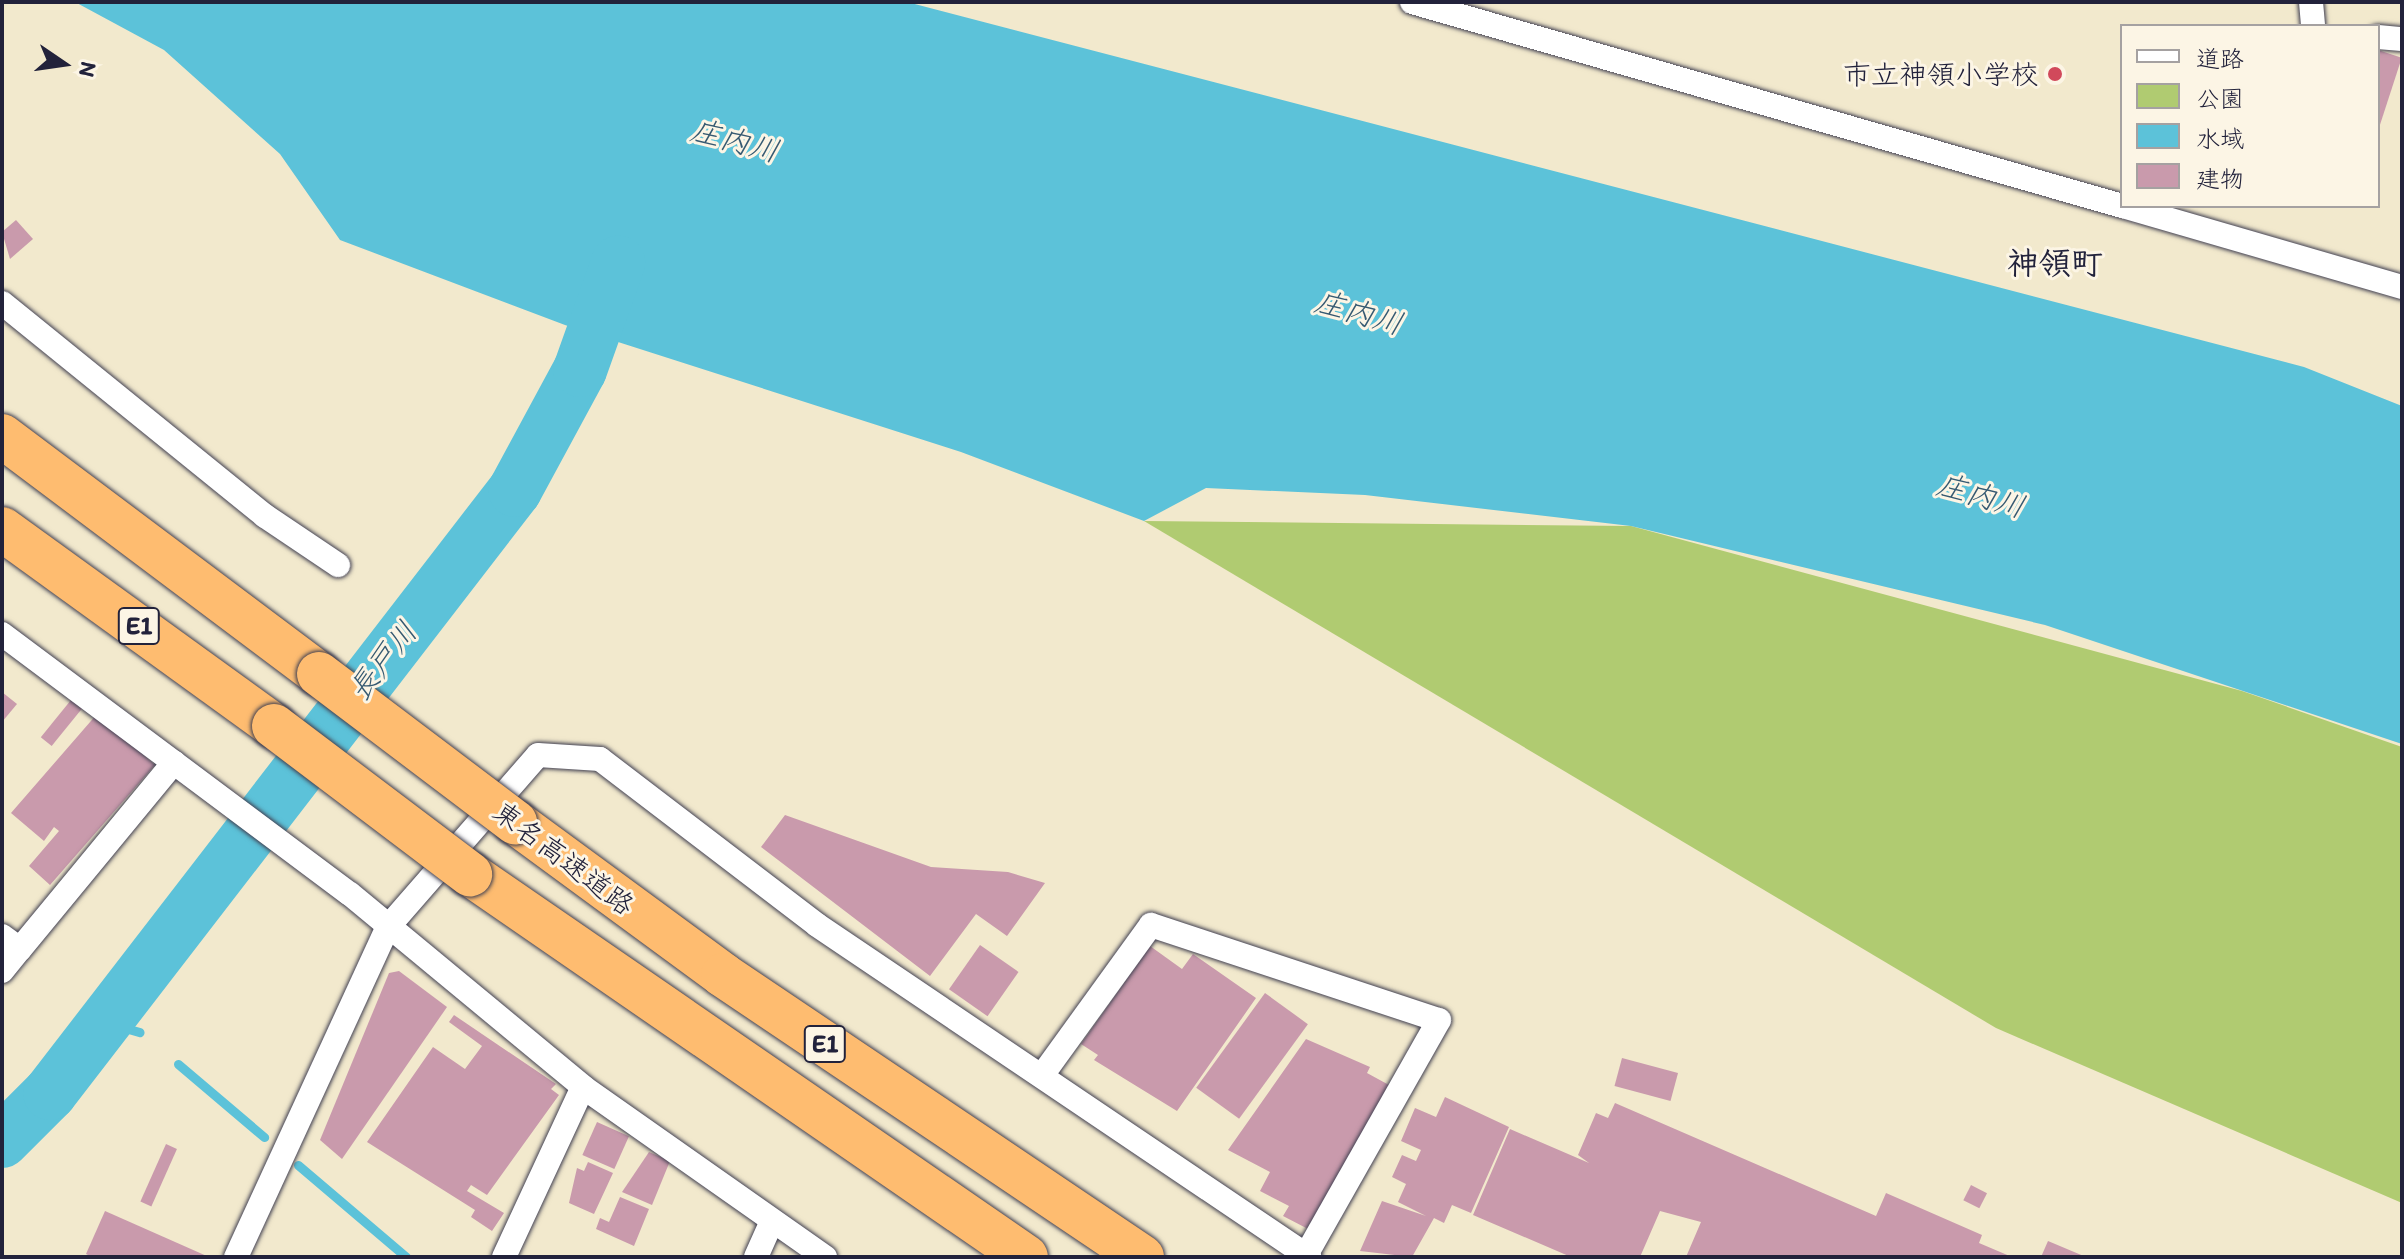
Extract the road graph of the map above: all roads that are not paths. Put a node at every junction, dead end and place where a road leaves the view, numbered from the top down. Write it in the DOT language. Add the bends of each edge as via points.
graph roads {
  1 [pos="1412,2"];
  2 [pos="2311,2"];
  3 [pos="2313,24"];
  4 [pos="2380,37"];
  5 [pos="2402,39"];
  6 [pos="2120,205"];
  7 [pos="2129,208"];
  8 [pos="2402,287"];
  9 [pos="2,303"];
  10 [pos="2,436"];
  11 [pos="2,529"];
  12 [pos="2,541"];
  13 [pos="338,565"];
  14 [pos="2,634"];
  15 [pos="193,666"];
  16 [pos="184,767"];
  17 [pos="388,927"];
  18 [pos="11,942"];
  19 [pos="2,971"];
  20 [pos="1043,1074"];
  21 [pos="583,1087"];
  22 [pos="772,1221"];
  23 [pos="1308,1256"];
  24 [pos="236,1257"];
  25 [pos="504,1257"];
  26 [pos="756,1257"];
  27 [pos="825,1257"];
  28 [pos="1026,1257"];
  29 [pos="1142,1257"];
  1 -- 6 [label="street"];
  2 -- 3 [label="street"];
  4 -- 5 [label="street"];
  7 -- 8 [label="street"];
  9 -- 13 [label="street" via="265,516"];
  10 -- 29 [label="highway, 東名高速道路 / E1, bridge" via="723,975"];
  11 -- 15 [label="highway, E1"];
  12 -- 15 [label="highway"];
  14 -- 16 [label="street"];
  15 -- 28 [label="highway, E1, bridge" via="470,874"];
  16 -- 17 [label="street"];
  16 -- 18 [label="street"];
  17 -- 20 [label="street" via="538,755 600,759 817,925"];
  17 -- 21 [label="street"];
  17 -- 24 [label="street"];
  18 -- 19 [label="street"];
  20 -- 23 [label="street"];
  20 -- 23 [label="street" via="1151,925 1439,1020"];
  21 -- 22 [label="street"];
  21 -- 25 [label="street"];
  22 -- 26 [label="street"];
  22 -- 27 [label="street"];
}
